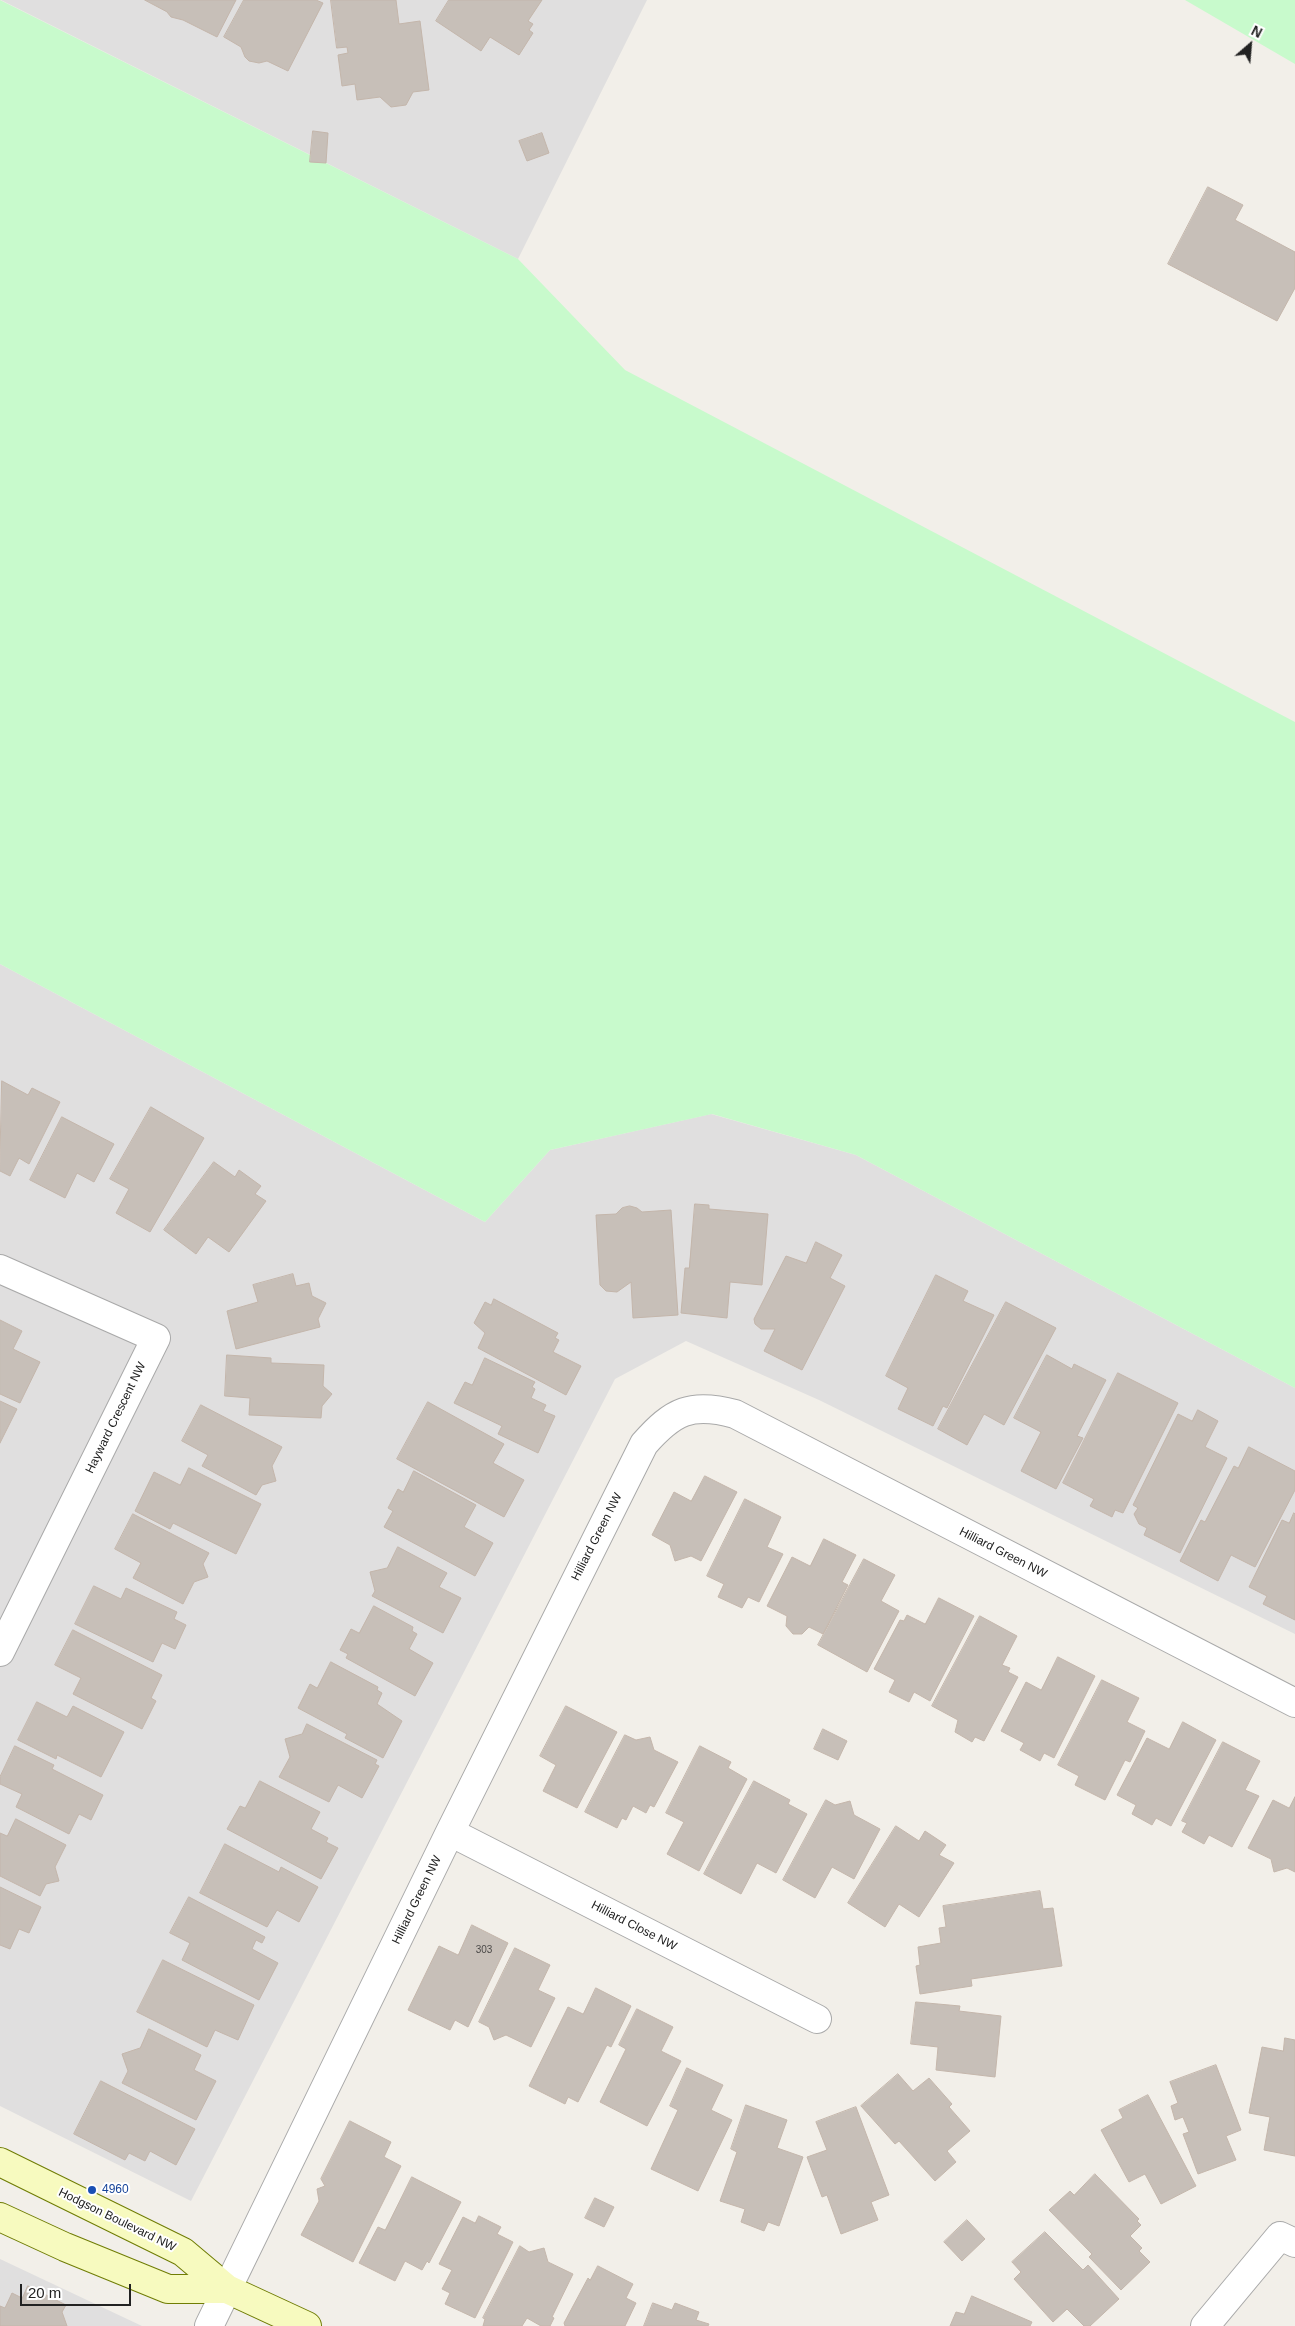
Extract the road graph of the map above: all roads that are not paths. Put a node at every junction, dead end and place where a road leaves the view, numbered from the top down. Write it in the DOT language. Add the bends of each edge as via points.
graph roads {
  1 [pos="0,1269"];
  2 [pos="0,1652"];
  3 [pos="1295,1703"];
  4 [pos="450,1832"];
  5 [pos="817,2020"];
  6 [pos="0,2162"];
  7 [pos="0,2217"];
  8 [pos="1295,2243"];
  9 [pos="227,2289"];
  10 [pos="209,2326"];
  11 [pos="307,2326"];
  12 [pos="1205,2326"];
  1 -- 2 [label="street, Hayward Crescent NW" via="156,1338"];
  3 -- 4 [label="street, Hilliard Green NW" via="735,1414 702,1408 680,1413 662,1423 644,1444"];
  4 -- 5 [label="street, Hilliard Close NW"];
  4 -- 9 [label="street, Hilliard Green NW"];
  6 -- 9 [label="street, Hodgson Boulevard NW" via="183,2252"];
  7 -- 9 [label="street, Hodgson Boulevard NW" via="168,2289"];
  8 -- 12 [label="street" via="1280,2236"];
  9 -- 10 [label="street, Hilliard Green NW"];
  9 -- 11 [label="street, Hodgson Boulevard NW"];
}
